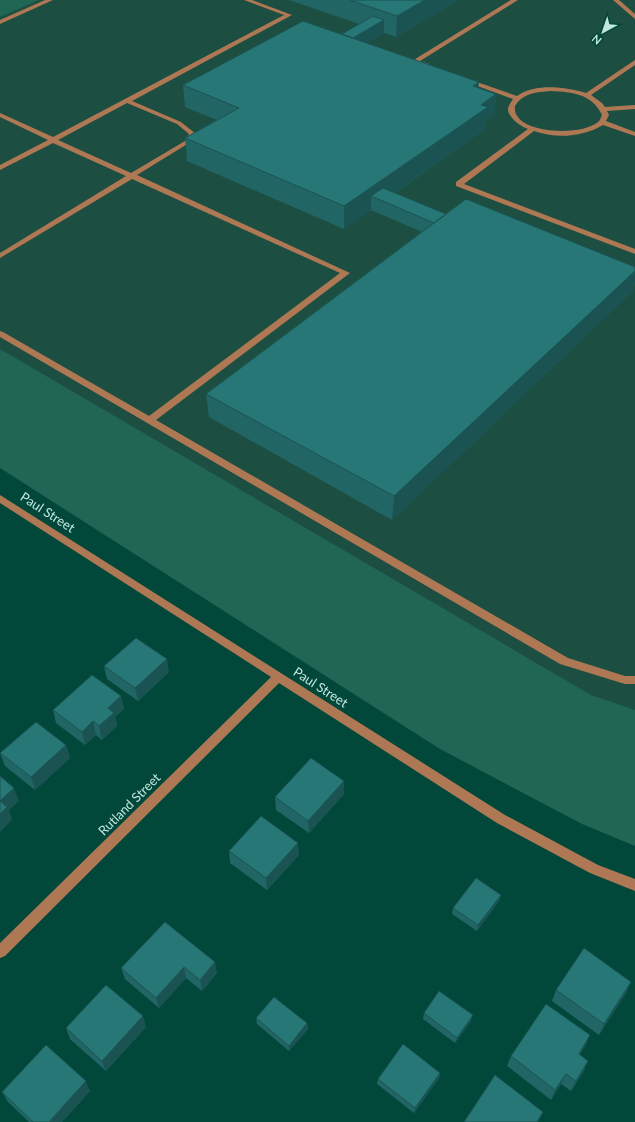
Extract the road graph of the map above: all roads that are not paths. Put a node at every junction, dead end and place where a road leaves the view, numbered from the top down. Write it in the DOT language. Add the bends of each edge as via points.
graph roads {
  1 [pos="50,0"];
  2 [pos="247,0"];
  3 [pos="515,0"];
  4 [pos="616,0"];
  5 [pos="635,16"];
  6 [pos="0,22"];
  7 [pos="635,62"];
  8 [pos="437,69"];
  9 [pos="458,77"];
  10 [pos="586,96"];
  11 [pos="517,98"];
  12 [pos="128,101"];
  13 [pos="635,107"];
  14 [pos="602,109"];
  15 [pos="0,114"];
  16 [pos="601,122"];
  17 [pos="533,129"];
  18 [pos="635,134"];
  19 [pos="53,140"];
  20 [pos="0,168"];
  21 [pos="132,176"];
  22 [pos="635,252"];
  23 [pos="0,256"];
  24 [pos="0,334"];
  25 [pos="150,420"];
  26 [pos="0,498"];
  27 [pos="278,677"];
  28 [pos="635,680"];
  29 [pos="635,885"];
  30 [pos="0,952"];
  1 -- 6 [label="street"];
  2 -- 12 [label="street" via="289,15"];
  3 -- 8 [label="street" via="415,61"];
  4 -- 5 [label="street"];
  7 -- 10 [label="street"];
  9 -- 11 [label="street"];
  10 -- 11 [label="street" via="551,89 531,92"];
  10 -- 14 [label="street" via="600,104"];
  11 -- 17 [label="street" via="512,105 512,113"];
  12 -- 19 [label="street"];
  12 -- 21 [label="street" via="179,123 193,134 187,142"];
  13 -- 14 [label="street"];
  14 -- 16 [label="street" via="604,118"];
  15 -- 19 [label="street"];
  16 -- 17 [label="street" via="588,131 574,134"];
  16 -- 18 [label="street"];
  17 -- 22 [label="street" via="460,184"];
  19 -- 20 [label="street"];
  19 -- 21 [label="street"];
  21 -- 23 [label="street"];
  21 -- 25 [label="street" via="346,273"];
  24 -- 25 [label="street"];
  25 -- 28 [label="street" via="564,661 625,680"];
  26 -- 27 [label="street, Paul Street"];
  27 -- 29 [label="street, Paul Street" via="501,819 594,869"];
  27 -- 30 [label="street, Rutland Street"];
}
